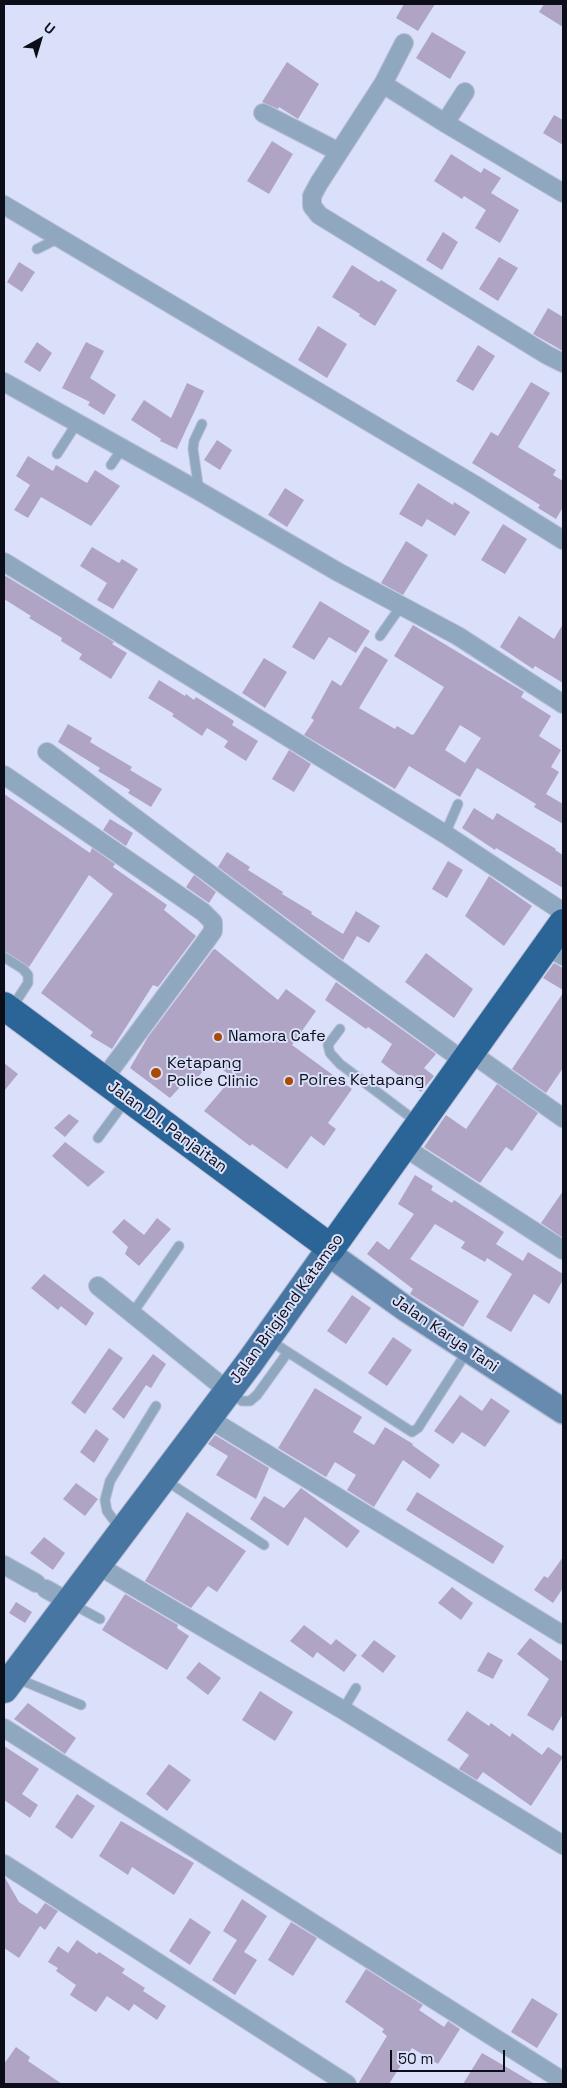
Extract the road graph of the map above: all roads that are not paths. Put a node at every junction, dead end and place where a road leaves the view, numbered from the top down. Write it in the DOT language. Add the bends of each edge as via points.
graph roads {
  1 [pos="404,43"];
  2 [pos="383,84"];
  3 [pos="465,92"];
  4 [pos="263,113"];
  5 [pos="445,123"];
  6 [pos="339,152"];
  7 [pos="563,193"];
  8 [pos="4,205"];
  9 [pos="60,237"];
  10 [pos="37,249"];
  11 [pos="563,364"];
  12 [pos="4,382"];
  13 [pos="77,423"];
  14 [pos="202,424"];
  15 [pos="122,449"];
  16 [pos="57,454"];
  17 [pos="111,464"];
  18 [pos="199,491"];
  19 [pos="563,540"];
  20 [pos="4,562"];
  21 [pos="401,606"];
  22 [pos="380,636"];
  23 [pos="563,704"];
  24 [pos="48,752"];
  25 [pos="4,775"];
  26 [pos="458,804"];
  27 [pos="445,834"];
  28 [pos="563,912"];
  29 [pos="563,923"];
  30 [pos="555,951"];
  31 [pos="4,957"];
  32 [pos="7,1009"];
  33 [pos="340,1029"];
  34 [pos="468,1058"];
  35 [pos="103,1080"];
  36 [pos="128,1098"];
  37 [pos="563,1118"];
  38 [pos="420,1124"];
  39 [pos="98,1138"];
  40 [pos="404,1147"];
  41 [pos="179,1246"];
  42 [pos="563,1250"];
  43 [pos="329,1251"];
  44 [pos="98,1286"];
  45 [pos="132,1314"];
  46 [pos="278,1345"];
  47 [pos="468,1350"];
  48 [pos="228,1391"];
  49 [pos="156,1406"];
  50 [pos="563,1411"];
  51 [pos="208,1418"];
  52 [pos="163,1478"];
  53 [pos="122,1532"];
  54 [pos="264,1546"];
  55 [pos="4,1565"];
  56 [pos="98,1565"];
  57 [pos="69,1602"];
  58 [pos="100,1619"];
  59 [pos="563,1635"];
  60 [pos="8,1683"];
  61 [pos="356,1688"];
  62 [pos="81,1705"];
  63 [pos="343,1710"];
  64 [pos="4,1728"];
  65 [pos="563,1845"];
  66 [pos="4,1864"];
  67 [pos="563,2081"];
  68 [pos="347,2084"];
  1 -- 2 [label="street"];
  2 -- 5 [label="street"];
  2 -- 6 [label="street"];
  3 -- 5 [label="street"];
  4 -- 6 [label="street"];
  5 -- 7 [label="street"];
  6 -- 11 [label="street" via="312,196 312,206 319,215"];
  8 -- 9 [label="street"];
  9 -- 10 [label="lane"];
  9 -- 19 [label="street"];
  12 -- 13 [label="street"];
  13 -- 15 [label="street"];
  13 -- 16 [label="lane"];
  14 -- 18 [label="lane" via="193,449"];
  15 -- 17 [label="lane"];
  15 -- 18 [label="street"];
  18 -- 21 [label="street"];
  20 -- 27 [label="street"];
  21 -- 22 [label="lane"];
  21 -- 23 [label="street" via="458,636"];
  24 -- 34 [label="street" via="310,949"];
  25 -- 35 [label="street" via="213,922 213,931 206,942"];
  26 -- 27 [label="lane"];
  27 -- 28 [label="street"];
  29 -- 30 [label="highway, Jalan Brigjend Katamso"];
  30 -- 34 [label="highway, Jalan Brigjend Katamso"];
  31 -- 32 [label="lane" via="23,968 28,975 28,983"];
  32 -- 35 [label="highway, Jalan D.I. Panjaitan"];
  33 -- 38 [label="lane" via="328,1045 330,1053"];
  34 -- 37 [label="street"];
  34 -- 38 [label="highway, Jalan Brigjend Katamso"];
  35 -- 36 [label="highway, Jalan D.I. Panjaitan"];
  36 -- 39 [label="lane"];
  36 -- 43 [label="highway, Jalan D.I. Panjaitan"];
  38 -- 40 [label="highway, Jalan Brigjend Katamso"];
  40 -- 42 [label="street"];
  40 -- 43 [label="highway, Jalan Brigjend Katamso"];
  41 -- 45 [label="lane"];
  43 -- 46 [label="main road, Jalan Brigjend Katamso"];
  43 -- 47 [label="street, Jalan Karya Tani"];
  44 -- 45 [label="street"];
  45 -- 48 [label="street"];
  46 -- 47 [label="lane" via="412,1432 418,1428"];
  46 -- 48 [label="main road, Jalan Brigjend Katamso"];
  47 -- 50 [label="street, Jalan Karya Tani"];
  48 -- 51 [label="main road, Jalan Brigjend Katamso"];
  49 -- 53 [label="lane" via="110,1481 105,1500 107,1511"];
  51 -- 52 [label="main road, Jalan Brigjend Katamso"];
  51 -- 59 [label="street"];
  52 -- 53 [label="main road, Jalan Brigjend Katamso"];
  52 -- 54 [label="lane"];
  53 -- 56 [label="main road, Jalan Brigjend Katamso"];
  55 -- 57 [label="street"];
  56 -- 57 [label="main road, Jalan Brigjend Katamso"];
  56 -- 63 [label="street"];
  57 -- 58 [label="lane"];
  57 -- 60 [label="main road, Jalan Brigjend Katamso"];
  60 -- 62 [label="lane"];
  61 -- 63 [label="lane"];
  63 -- 65 [label="street"];
  64 -- 67 [label="street"];
  66 -- 68 [label="street"];
}
